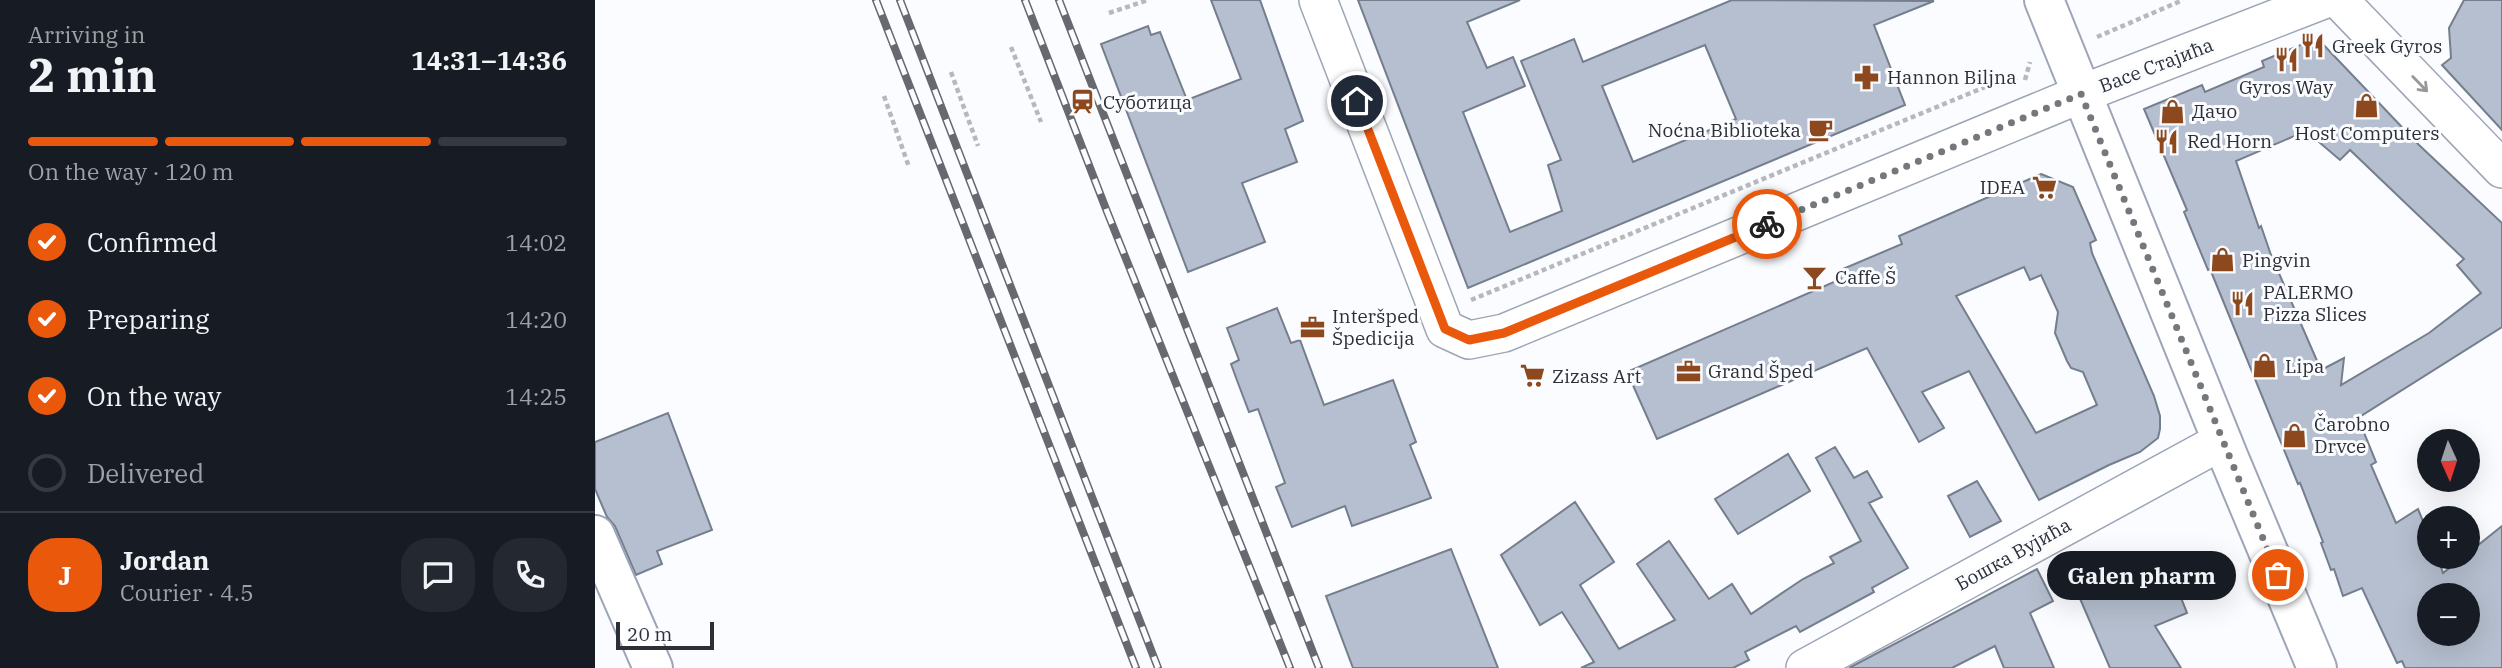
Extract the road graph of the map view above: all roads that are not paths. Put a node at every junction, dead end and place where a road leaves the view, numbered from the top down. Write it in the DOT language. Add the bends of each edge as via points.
graph roads {
  1 [pos="1318,0"];
  2 [pos="2044,0"];
  3 [pos="2323,0"];
  4 [pos="2339,0"];
  5 [pos="2076,81"];
  6 [pos="2502,169"];
  7 [pos="2222,441"];
  8 [pos="595,535"];
  9 [pos="653,668"];
  10 [pos="1805,668"];
  11 [pos="2317,668"];
  1 -- 5 [label="street, Васе Стајића" via="1445,329 1469,340 1504,333"];
  2 -- 5 [label="street"];
  3 -- 5 [label="street, Васе Стајића"];
  4 -- 6 [label="street, one-way"];
  5 -- 7 [label="street"];
  7 -- 10 [label="street, Бошка Вујића"];
  7 -- 11 [label="street"];
  8 -- 9 [label="street"];
}
